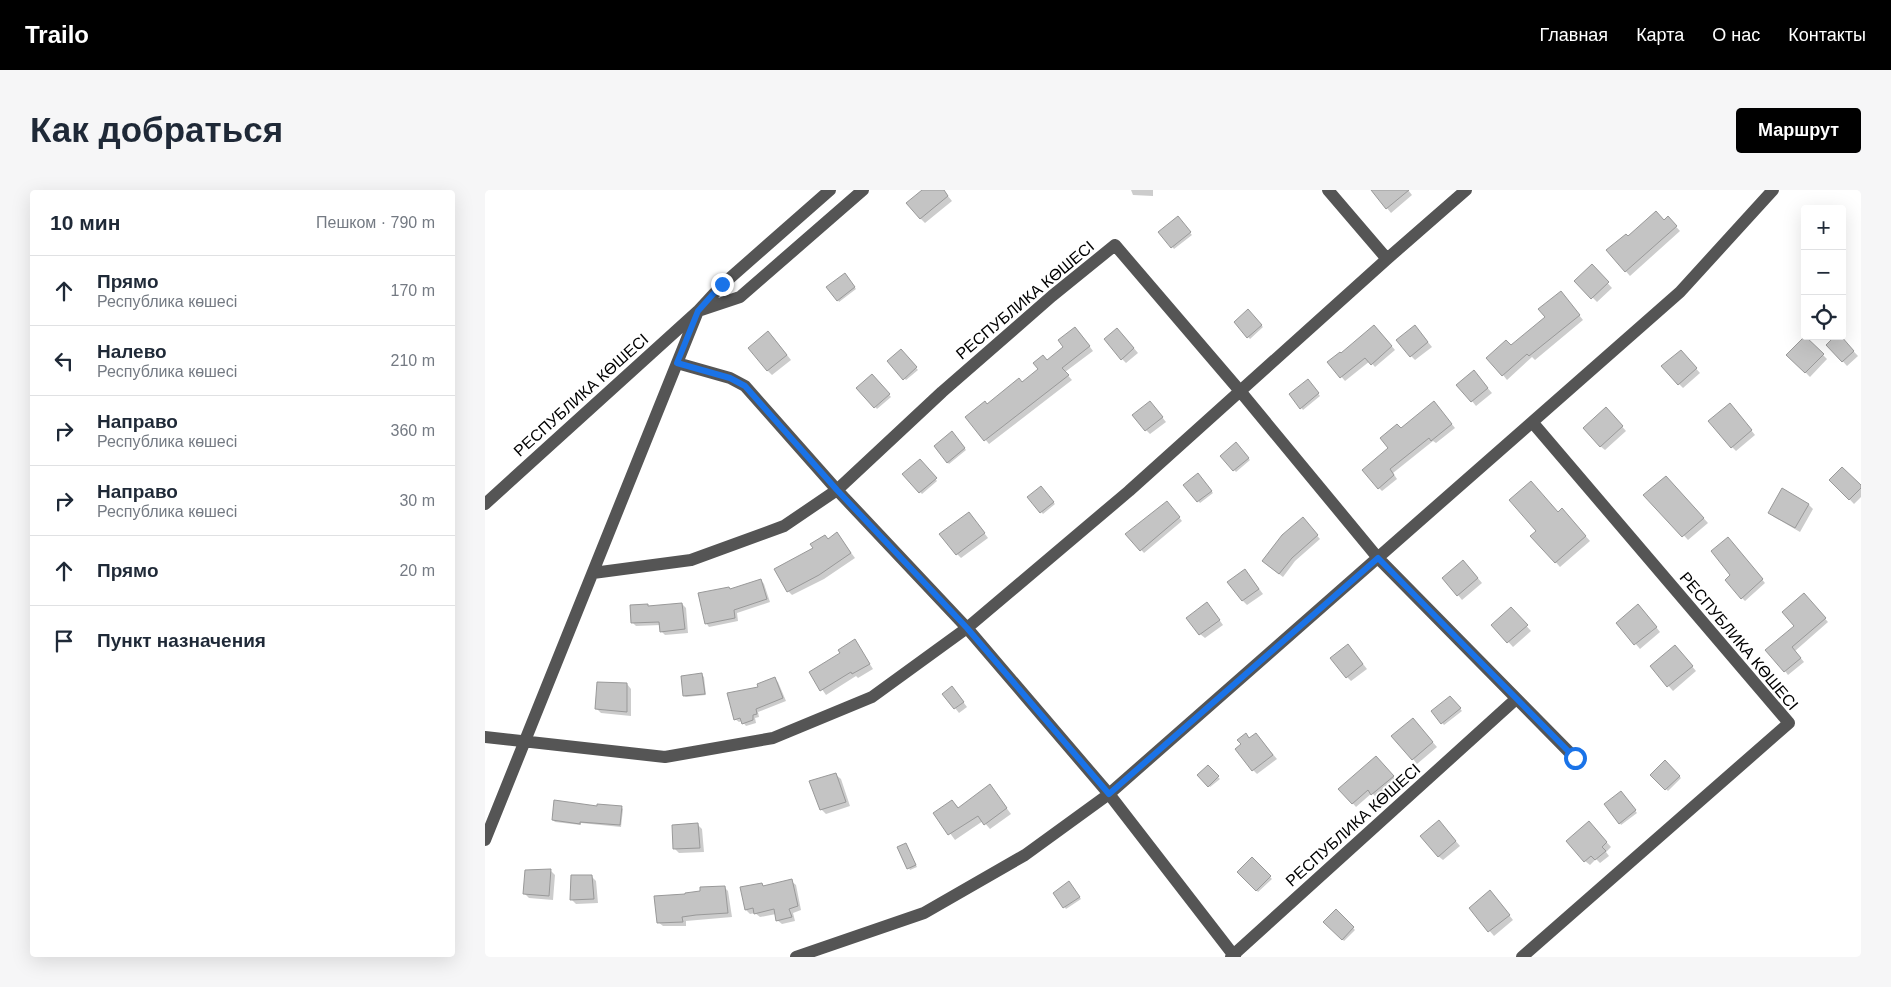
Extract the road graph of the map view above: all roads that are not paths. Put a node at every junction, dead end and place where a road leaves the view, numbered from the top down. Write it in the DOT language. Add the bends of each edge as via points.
graph roads {
  1 [pos="830,190"];
  2 [pos="863,190"];
  3 [pos="1328,190"];
  4 [pos="1466,190"];
  5 [pos="1773,190"];
  6 [pos="1387,259"];
  7 [pos="698,311"];
  8 [pos="677,363"];
  9 [pos="1240,391"];
  10 [pos="1533,423"];
  11 [pos="837,490"];
  12 [pos="485,504"];
  13 [pos="1378,558"];
  14 [pos="593,573"];
  15 [pos="967,628"];
  16 [pos="1516,699"];
  17 [pos="485,737"];
  18 [pos="525,742"];
  19 [pos="1575,758"];
  20 [pos="1109,794"];
  21 [pos="485,840"];
  22 [pos="1233,956"];
  23 [pos="796,957"];
  24 [pos="1521,957"];
  1 -- 7 [label="street" via="722,284"];
  2 -- 7 [label="street, РЕСПУБЛИКА КӨШЕСІ" via="740,297"];
  3 -- 6 [label="street"];
  4 -- 6 [label="street"];
  5 -- 10 [label="street" via="1680,292"];
  6 -- 9 [label="street"];
  7 -- 8 [label="street"];
  7 -- 12 [label="street, РЕСПУБЛИКА КӨШЕСІ"];
  8 -- 11 [label="street, РЕСПУБЛИКА КӨШЕСІ" via="730,378 745,386"];
  8 -- 14 [label="street"];
  9 -- 11 [label="street, РЕСПУБЛИКА КӨШЕСІ" via="1115,245 942,392"];
  9 -- 13 [label="street, РЕСПУБЛИКА КӨШЕСІ"];
  9 -- 15 [label="street" via="1129,491"];
  10 -- 13 [label="street"];
  10 -- 24 [label="street, РЕСПУБЛИКА КӨШЕСІ" via="1789,723"];
  11 -- 14 [label="street, РЕСПУБЛИКА КӨШЕСІ" via="784,526 691,560"];
  11 -- 15 [label="street, РЕСПУБЛИКА КӨШЕСІ"];
  13 -- 16 [label="street, РЕСПУБЛИКА КӨШЕСІ"];
  13 -- 20 [label="street"];
  14 -- 18 [label="street"];
  15 -- 18 [label="street" via="872,697 773,738 665,757"];
  15 -- 20 [label="street, РЕСПУБЛИКА КӨШЕСІ"];
  16 -- 19 [label="street, РЕСПУБЛИКА КӨШЕСІ"];
  16 -- 22 [label="street, РЕСПУБЛИКА КӨШЕСІ"];
  17 -- 18 [label="street"];
  18 -- 21 [label="street"];
  20 -- 22 [label="street, РЕСПУБЛИКА КӨШЕСІ"];
  20 -- 23 [label="street" via="1025,855 924,913"];
}
